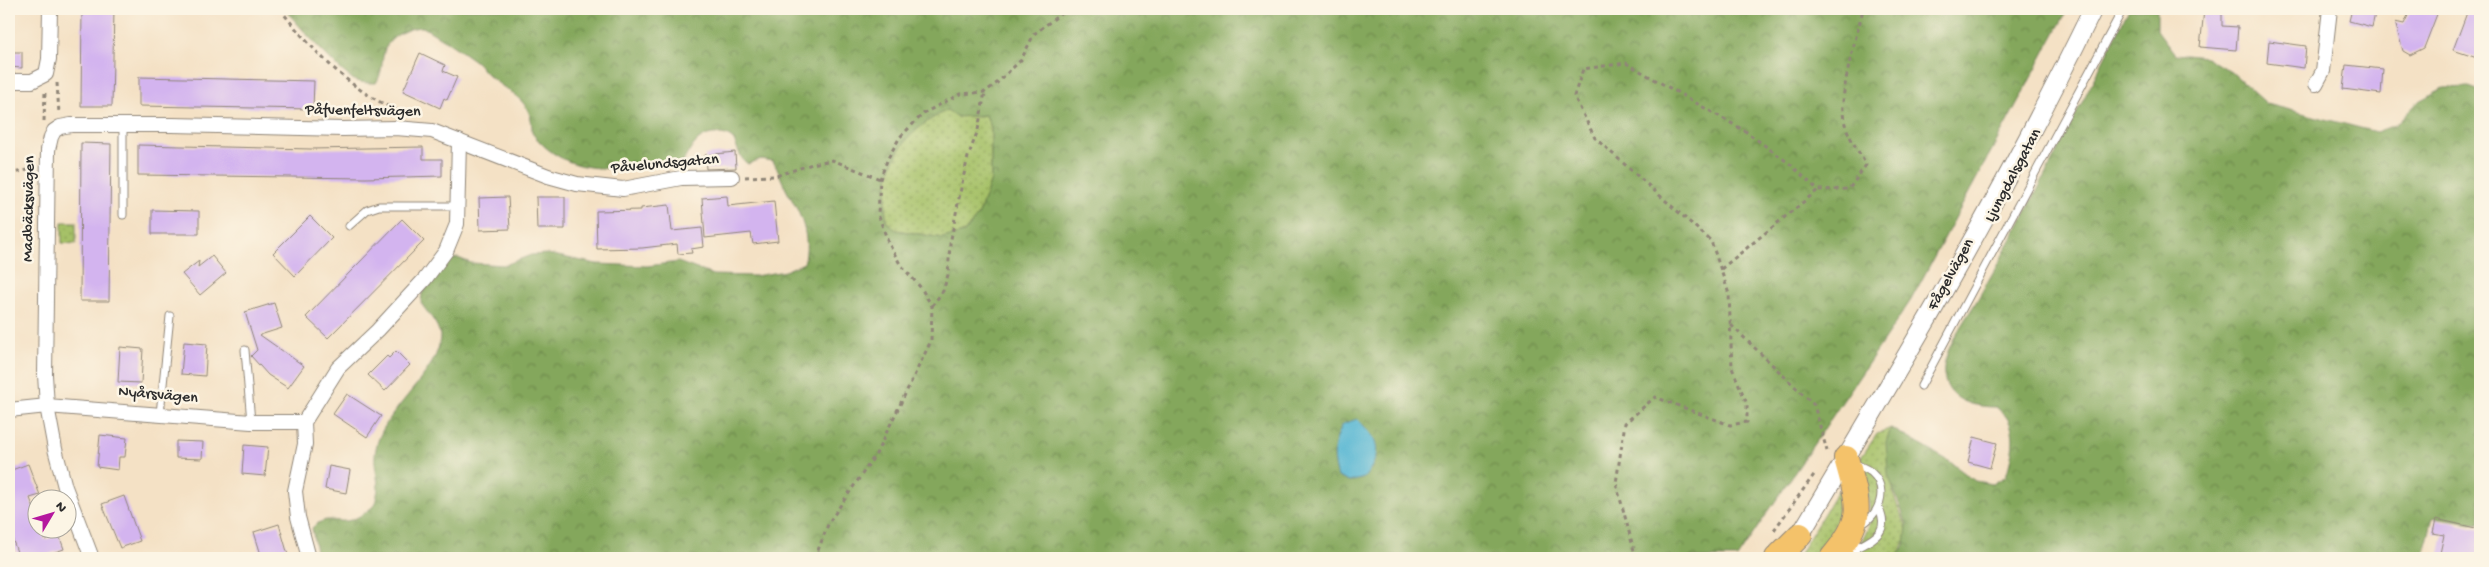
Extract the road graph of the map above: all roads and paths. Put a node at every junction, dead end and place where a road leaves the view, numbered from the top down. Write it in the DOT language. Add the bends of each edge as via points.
graph roads {
  1 [pos="50,9"];
  2 [pos="280,9"];
  3 [pos="1067,9"];
  4 [pos="1863,9"];
  5 [pos="2092,9"];
  6 [pos="2124,9"];
  7 [pos="2330,9"];
  8 [pos="2392,9"];
  9 [pos="2390,14"];
  10 [pos="46,74"];
  11 [pos="9,81"];
  12 [pos="2316,84"];
  13 [pos="985,92"];
  14 [pos="406,114"];
  15 [pos="123,124"];
  16 [pos="56,130"];
  17 [pos="459,141"];
  18 [pos="48,167"];
  19 [pos="9,174"];
  20 [pos="732,177"];
  21 [pos="880,179"];
  22 [pos="1818,190"];
  23 [pos="457,206"];
  24 [pos="123,214"];
  25 [pos="349,226"];
  26 [pos="1721,270"];
  27 [pos="932,306"];
  28 [pos="170,316"];
  29 [pos="1730,324"];
  30 [pos="245,350"];
  31 [pos="1921,386"];
  32 [pos="47,406"];
  33 [pos="9,410"];
  34 [pos="160,414"];
  35 [pos="251,422"];
  36 [pos="304,422"];
  37 [pos="1840,452"];
  38 [pos="1817,470"];
  39 [pos="1879,508"];
  40 [pos="1771,534"];
  41 [pos="1800,535"];
  42 [pos="1855,537"];
  43 [pos="92,558"];
  44 [pos="309,558"];
  45 [pos="815,558"];
  46 [pos="1636,558"];
  47 [pos="1777,558"];
  48 [pos="1786,558"];
  49 [pos="1832,558"];
  50 [pos="1855,558"];
  1 -- 10 [label="street"];
  2 -- 14 [label="path" via="354,86"];
  3 -- 13 [label="path" via="1034,34 1012,71"];
  4 -- 22 [label="path" via="1842,112 1849,137 1866,165 1849,189"];
  5 -- 37 [label="street, Fågelvägen" via="1987,214"];
  6 -- 31 [label="lane, Ljungdalsgatan"];
  7 -- 12 [label="street" via="2323,71"];
  8 -- 9 [label="path"];
  10 -- 11 [label="street" via="32,81"];
  10 -- 16 [label="path" via="56,80"];
  10 -- 16 [label="path" via="44,127"];
  13 -- 21 [label="path" via="960,94 924,112 900,137"];
  13 -- 27 [label="path" via="978,130 964,174 950,244 948,275 944,291"];
  15 -- 16 [label="street, Påfvenfeltsvägen" via="71,125"];
  15 -- 17 [label="street, Påfvenfeltsvägen" via="396,128 432,131"];
  15 -- 24 [label="lane"];
  16 -- 18 [label="street, Madbäcksvägen" via="48,150"];
  17 -- 20 [label="street, Påvelundsgatan" via="548,176 606,188 623,189 681,178"];
  17 -- 23 [label="street"];
  18 -- 19 [label="path"];
  18 -- 32 [label="street, Madbäcksvägen" via="44,375"];
  20 -- 21 [label="path" via="765,178 832,160"];
  21 -- 27 [label="path" via="878,214 888,242 900,264 922,288"];
  22 -- 26 [label="path"];
  22 -- 26 [label="path" via="1790,164 1745,131 1626,63 1583,69 1574,96 1595,138 1711,242"];
  23 -- 25 [label="lane" via="379,206 367,210"];
  23 -- 36 [label="street" via="454,234 440,262 338,368"];
  26 -- 29 [label="path" via="1729,294"];
  27 -- 45 [label="path" via="931,341 876,454 829,522"];
  28 -- 34 [label="lane"];
  29 -- 37 [label="path" via="1814,405 1828,454"];
  29 -- 46 [label="path" via="1732,368 1747,404 1747,422 1730,425 1655,397 1625,423 1616,483"];
  30 -- 35 [label="lane"];
  32 -- 33 [label="street, Nyårsvägen"];
  32 -- 34 [label="street, Nyårsvägen"];
  32 -- 43 [label="street, Madbäcksvägen" via="65,487"];
  34 -- 35 [label="street, Nyårsvägen"];
  35 -- 36 [label="street, Nyårsvägen"];
  36 -- 44 [label="street" via="305,444 295,491"];
  37 -- 39 [label="lane" via="1871,473 1877,481 1881,494"];
  37 -- 41 [label="street, Fågelvägen"];
  37 -- 42 [label="highway" via="1858,506"];
  38 -- 40 [label="path"];
  39 -- 42 [label="lane"];
  39 -- 42 [label="lane" via="1884,519 1877,536"];
  41 -- 47 [label="highway"];
  41 -- 48 [label="highway"];
  42 -- 49 [label="highway" via="1846,541"];
  42 -- 50 [label="lane"];
}
